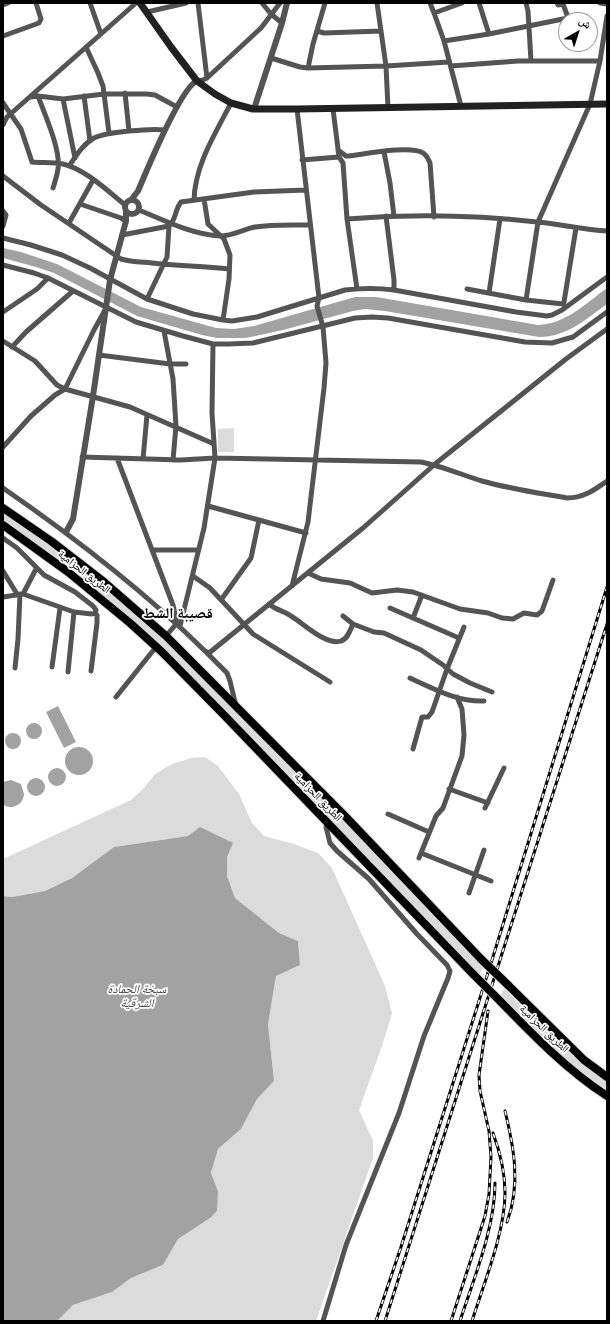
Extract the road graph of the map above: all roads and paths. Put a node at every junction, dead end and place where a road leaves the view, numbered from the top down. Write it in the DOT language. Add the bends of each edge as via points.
graph roads {
  1 [pos="8,3"];
  2 [pos="36,3"];
  3 [pos="90,3"];
  4 [pos="136,3"];
  5 [pos="140,3"];
  6 [pos="186,3"];
  7 [pos="198,3"];
  8 [pos="262,3"];
  9 [pos="280,3"];
  10 [pos="287,3"];
  11 [pos="325,3"];
  12 [pos="377,3"];
  13 [pos="430,3"];
  14 [pos="462,3"];
  15 [pos="478,3"];
  16 [pos="526,3"];
  17 [pos="561,3"];
  18 [pos="600,3"];
  19 [pos="607,4"];
  20 [pos="3,5"];
  21 [pos="147,12"];
  22 [pos="566,12"];
  23 [pos="434,13"];
  24 [pos="271,14"];
  25 [pos="607,16"];
  26 [pos="558,21"];
  27 [pos="282,23"];
  28 [pos="529,26"];
  29 [pos="317,31"];
  30 [pos="382,31"];
  31 [pos="101,34"];
  32 [pos="489,34"];
  33 [pos="3,36"];
  34 [pos="605,36"];
  35 [pos="444,40"];
  36 [pos="86,47"];
  37 [pos="271,58"];
  38 [pos="531,61"];
  39 [pos="600,61"];
  40 [pos="450,64"];
  41 [pos="386,66"];
  42 [pos="308,68"];
  43 [pos="208,78"];
  44 [pos="197,81"];
  45 [pos="125,93"];
  46 [pos="104,94"];
  47 [pos="38,96"];
  48 [pos="84,96"];
  49 [pos="31,97"];
  50 [pos="63,99"];
  51 [pos="231,103"];
  52 [pos="3,104"];
  53 [pos="590,104"];
  54 [pos="607,104"];
  55 [pos="461,106"];
  56 [pos="177,108"];
  57 [pos="388,108"];
  58 [pos="254,109"];
  59 [pos="333,109"];
  60 [pos="296,110"];
  61 [pos="11,113"];
  62 [pos="3,125"];
  63 [pos="165,130"];
  64 [pos="129,131"];
  65 [pos="109,133"];
  66 [pos="90,141"];
  67 [pos="338,150"];
  68 [pos="384,152"];
  69 [pos="338,157"];
  70 [pos="75,158"];
  71 [pos="302,160"];
  72 [pos="58,163"];
  73 [pos="69,166"];
  74 [pos="3,176"];
  75 [pos="93,180"];
  76 [pos="53,188"];
  77 [pos="306,190"];
  78 [pos="138,191"];
  79 [pos="204,199"];
  80 [pos="131,200"];
  81 [pos="194,200"];
  82 [pos="137,203"];
  83 [pos="80,204"];
  84 [pos="125,208"];
  85 [pos="3,211"];
  86 [pos="136,212"];
  87 [pos="386,216"];
  88 [pos="394,216"];
  89 [pos="434,216"];
  90 [pos="347,219"];
  91 [pos="500,219"];
  92 [pos="126,222"];
  93 [pos="538,222"];
  94 [pos="69,223"];
  95 [pos="170,225"];
  96 [pos="310,225"];
  97 [pos="3,226"];
  98 [pos="576,228"];
  99 [pos="607,231"];
  100 [pos="122,235"];
  101 [pos="222,236"];
  102 [pos="3,238"];
  103 [pos="116,255"];
  104 [pos="164,264"];
  105 [pos="3,265"];
  106 [pos="229,269"];
  107 [pos="607,277"];
  108 [pos="48,278"];
  109 [pos="110,280"];
  110 [pos="358,288"];
  111 [pos="468,289"];
  112 [pos="72,290"];
  113 [pos="394,290"];
  114 [pos="489,293"];
  115 [pos="319,298"];
  116 [pos="147,299"];
  117 [pos="526,300"];
  118 [pos="106,306"];
  119 [pos="3,312"];
  120 [pos="607,312"];
  121 [pos="223,320"];
  122 [pos="323,327"];
  123 [pos="607,329"];
  124 [pos="164,331"];
  125 [pos="3,341"];
  126 [pos="213,344"];
  127 [pos="12,347"];
  128 [pos="99,355"];
  129 [pos="170,364"];
  130 [pos="186,364"];
  131 [pos="65,389"];
  132 [pos="93,396"];
  133 [pos="147,415"];
  134 [pos="176,426"];
  135 [pos="214,444"];
  136 [pos="3,447"];
  137 [pos="82,457"];
  138 [pos="117,458"];
  139 [pos="215,458"];
  140 [pos="143,459"];
  141 [pos="173,460"];
  142 [pos="315,460"];
  143 [pos="435,464"];
  144 [pos="607,481"];
  145 [pos="3,488"];
  146 [pos="208,506"];
  147 [pos="3,508"];
  148 [pos="259,520"];
  149 [pos="3,525"];
  150 [pos="66,532"];
  151 [pos="306,533"];
  152 [pos="3,538"];
  153 [pos="153,550"];
  154 [pos="198,550"];
  155 [pos="36,569"];
  156 [pos="3,571"];
  157 [pos="308,572"];
  158 [pos="193,576"];
  159 [pos="553,580"];
  160 [pos="292,586"];
  161 [pos="20,594"];
  162 [pos="422,595"];
  163 [pos="3,597"];
  164 [pos="221,600"];
  165 [pos="269,604"];
  166 [pos="60,608"];
  167 [pos="390,608"];
  168 [pos="74,612"];
  169 [pos="94,613"];
  170 [pos="343,616"];
  171 [pos="413,618"];
  172 [pos="353,624"];
  173 [pos="178,625"];
  174 [pos="244,626"];
  175 [pos="464,627"];
  176 [pos="166,636"];
  177 [pos="459,638"];
  178 [pos="156,647"];
  179 [pos="207,653"];
  180 [pos="52,667"];
  181 [pos="15,668"];
  182 [pos="447,669"];
  183 [pos="91,671"];
  184 [pos="68,672"];
  185 [pos="410,678"];
  186 [pos="330,682"];
  187 [pos="440,691"];
  188 [pos="492,692"];
  189 [pos="116,698"];
  190 [pos="456,698"];
  191 [pos="484,701"];
  192 [pos="236,706"];
  193 [pos="414,749"];
  194 [pos="504,768"];
  195 [pos="449,789"];
  196 [pos="388,814"];
  197 [pos="329,824"];
  198 [pos="430,832"];
  199 [pos="484,850"];
  200 [pos="475,874"];
  201 [pos="491,881"];
  202 [pos="469,893"];
  203 [pos="607,1077"];
  204 [pos="607,1096"];
  205 [pos="323,1321"];
  1 -- 20 [label="street"];
  2 -- 33 [label="street" via="41,19 39,23"];
  3 -- 31 [label="street"];
  4 -- 31 [label="street"];
  5 -- 21 [label="main road"];
  6 -- 21 [label="street"];
  7 -- 43 [label="street"];
  8 -- 24 [label="street"];
  9 -- 24 [label="street"];
  10 -- 27 [label="street"];
  11 -- 29 [label="street"];
  12 -- 30 [label="street"];
  13 -- 23 [label="street"];
  14 -- 23 [label="street"];
  15 -- 32 [label="street"];
  16 -- 28 [label="street"];
  17 -- 22 [label="street"];
  18 -- 19 [label="street"];
  21 -- 44 [label="main road"];
  23 -- 35 [label="street"];
  24 -- 27 [label="street"];
  24 -- 43 [label="street" via="261,28"];
  25 -- 34 [label="street"];
  26 -- 28 [label="street"];
  27 -- 37 [label="street"];
  28 -- 32 [label="street"];
  28 -- 38 [label="street"];
  29 -- 30 [label="street"];
  29 -- 42 [label="street"];
  30 -- 41 [label="street"];
  31 -- 36 [label="street"];
  32 -- 35 [label="street"];
  34 -- 39 [label="street"];
  35 -- 40 [label="street"];
  36 -- 46 [label="street"];
  36 -- 49 [label="street"];
  37 -- 42 [label="street"];
  37 -- 58 [label="street"];
  38 -- 39 [label="street"];
  38 -- 40 [label="street"];
  39 -- 53 [label="street"];
  40 -- 41 [label="street"];
  40 -- 55 [label="street"];
  41 -- 42 [label="street"];
  41 -- 57 [label="street"];
  43 -- 44 [label="street"];
  44 -- 51 [label="main road"];
  44 -- 56 [label="street" via="190,85"];
  45 -- 46 [label="street"];
  45 -- 56 [label="street" via="156,94"];
  45 -- 64 [label="street"];
  46 -- 48 [label="street"];
  46 -- 65 [label="street"];
  47 -- 49 [label="street"];
  47 -- 50 [label="street"];
  47 -- 72 [label="street"];
  48 -- 50 [label="street"];
  48 -- 66 [label="street"];
  49 -- 61 [label="street"];
  50 -- 70 [label="street"];
  51 -- 58 [label="main road"];
  51 -- 81 [label="street" via="203,158"];
  52 -- 61 [label="street"];
  53 -- 54 [label="main road"];
  53 -- 55 [label="main road"];
  53 -- 93 [label="street"];
  55 -- 57 [label="main road"];
  56 -- 63 [label="street"];
  57 -- 59 [label="main road"];
  58 -- 60 [label="main road"];
  59 -- 60 [label="main road"];
  59 -- 67 [label="street"];
  60 -- 71 [label="street"];
  61 -- 62 [label="street"];
  61 -- 72 [label="street" via="21,129 32,162"];
  63 -- 64 [label="street"];
  63 -- 78 [label="street"];
  64 -- 65 [label="street"];
  65 -- 66 [label="street"];
  66 -- 70 [label="street"];
  67 -- 68 [label="street" via="346,156"];
  67 -- 69 [label="street"];
  68 -- 88 [label="street"];
  68 -- 89 [label="street" via="410,149 427,156 430,163"];
  69 -- 71 [label="street"];
  69 -- 90 [label="street" via="343,163"];
  70 -- 73 [label="street"];
  71 -- 77 [label="street"];
  72 -- 73 [label="street"];
  72 -- 76 [label="street"];
  73 -- 75 [label="street"];
  74 -- 94 [label="street"];
  75 -- 83 [label="street"];
  75 -- 84 [label="street"];
  77 -- 79 [label="street" via="254,192"];
  77 -- 96 [label="street"];
  78 -- 80 [label="street"];
  78 -- 82 [label="street"];
  79 -- 81 [label="street"];
  79 -- 101 [label="street" via="208,224"];
  80 -- 82 [label="street"];
  80 -- 84 [label="street"];
  81 -- 95 [label="street" via="179,204"];
  82 -- 86 [label="street" via="139,206"];
  83 -- 92 [label="street"];
  83 -- 94 [label="street"];
  84 -- 86 [label="street" via="130,214"];
  84 -- 92 [label="street"];
  85 -- 97 [label="street" via="6,215"];
  86 -- 92 [label="street"];
  86 -- 95 [label="street"];
  87 -- 88 [label="street"];
  87 -- 90 [label="street"];
  87 -- 113 [label="street"];
  88 -- 89 [label="street"];
  89 -- 91 [label="street"];
  90 -- 110 [label="street"];
  91 -- 93 [label="street"];
  91 -- 114 [label="street"];
  92 -- 100 [label="street"];
  93 -- 98 [label="street"];
  93 -- 117 [label="street"];
  94 -- 103 [label="street"];
  95 -- 100 [label="street"];
  95 -- 101 [label="street"];
  95 -- 104 [label="street"];
  96 -- 101 [label="street" via="262,226"];
  96 -- 115 [label="street"];
  98 -- 99 [label="street"];
  98 -- 117 [label="street" via="563,303 561,305"];
  100 -- 103 [label="street"];
  101 -- 106 [label="street" via="229,253"];
  102 -- 109 [label="street" via="62,255"];
  103 -- 104 [label="street" via="128,261"];
  103 -- 109 [label="street"];
  104 -- 106 [label="street"];
  104 -- 116 [label="street"];
  105 -- 108 [label="street"];
  106 -- 121 [label="street"];
  107 -- 113 [label="street" via="562,310 547,316"];
  108 -- 112 [label="street"];
  108 -- 119 [label="street" via="37,289"];
  109 -- 116 [label="street"];
  109 -- 118 [label="street"];
  110 -- 113 [label="street"];
  110 -- 115 [label="street"];
  111 -- 114 [label="street"];
  112 -- 118 [label="street"];
  112 -- 127 [label="street"];
  114 -- 117 [label="street"];
  115 -- 121 [label="street" via="257,317"];
  115 -- 122 [label="street" via="317,306"];
  116 -- 121 [label="street" via="193,314"];
  118 -- 124 [label="street" via="136,322"];
  118 -- 128 [label="street"];
  118 -- 131 [label="street"];
  120 -- 122 [label="street" via="573,336 552,343 526,342 388,318 356,318"];
  122 -- 126 [label="street" via="253,343"];
  122 -- 142 [label="street" via="326,363"];
  123 -- 143 [label="street"];
  124 -- 126 [label="street"];
  124 -- 129 [label="street"];
  125 -- 127 [label="street"];
  126 -- 135 [label="street"];
  127 -- 131 [label="street" via="34,361 57,385"];
  128 -- 129 [label="street"];
  128 -- 132 [label="street"];
  129 -- 130 [label="street"];
  129 -- 134 [label="street"];
  131 -- 132 [label="street"];
  131 -- 136 [label="street" via="31,416"];
  132 -- 133 [label="street"];
  132 -- 137 [label="street"];
  133 -- 134 [label="street"];
  133 -- 140 [label="street"];
  134 -- 135 [label="street"];
  134 -- 141 [label="street"];
  135 -- 139 [label="street"];
  137 -- 138 [label="street"];
  137 -- 150 [label="street" via="72,519"];
  138 -- 140 [label="street"];
  138 -- 153 [label="street"];
  139 -- 141 [label="street"];
  139 -- 142 [label="street"];
  139 -- 146 [label="street"];
  140 -- 141 [label="street"];
  142 -- 143 [label="street" via="387,460"];
  142 -- 151 [label="street"];
  143 -- 144 [label="street" via="482,481 567,498 588,494"];
  143 -- 157 [label="street" via="363,528"];
  145 -- 150 [label="street"];
  146 -- 148 [label="street"];
  146 -- 154 [label="street"];
  147 -- 176 [label="highway, الطريق الحزامية" via="104,582"];
  148 -- 151 [label="street"];
  148 -- 164 [label="street" via="251,558"];
  149 -- 178 [label="highway, الطريق الحزامية" via="68,572"];
  150 -- 173 [label="street"];
  151 -- 160 [label="street"];
  152 -- 155 [label="street" via="17,548"];
  153 -- 154 [label="street"];
  153 -- 173 [label="street"];
  154 -- 158 [label="street"];
  155 -- 161 [label="street"];
  155 -- 169 [label="street" via="85,599 95,608"];
  156 -- 161 [label="street"];
  157 -- 160 [label="street"];
  157 -- 162 [label="street" via="321,579 350,584 372,593 398,590"];
  158 -- 164 [label="street"];
  158 -- 173 [label="street"];
  159 -- 162 [label="street" via="540,613 524,613 513,619 460,609"];
  160 -- 165 [label="street"];
  161 -- 163 [label="street"];
  161 -- 166 [label="street"];
  161 -- 181 [label="street"];
  162 -- 171 [label="street"];
  164 -- 174 [label="street"];
  165 -- 172 [label="street" via="291,615 322,637 336,642 342,641 348,635"];
  165 -- 174 [label="street"];
  166 -- 168 [label="street"];
  166 -- 180 [label="street"];
  167 -- 171 [label="street"];
  168 -- 169 [label="street"];
  168 -- 184 [label="street"];
  169 -- 183 [label="street" via="97,615 97,623"];
  170 -- 172 [label="street"];
  171 -- 177 [label="street"];
  172 -- 182 [label="street" via="384,633 421,650"];
  173 -- 176 [label="street"];
  173 -- 179 [label="street"];
  174 -- 179 [label="street" via="211,653"];
  174 -- 186 [label="street"];
  175 -- 177 [label="street"];
  176 -- 192 [label="highway, الطريق الحزامية"];
  177 -- 182 [label="street"];
  178 -- 189 [label="street"];
  178 -- 197 [label="highway, الطريق الحزامية" via="198,687"];
  179 -- 192 [label="street" via="227,673"];
  182 -- 187 [label="street"];
  182 -- 188 [label="street"];
  185 -- 187 [label="street"];
  187 -- 190 [label="street"];
  187 -- 193 [label="street" via="430,716 422,717"];
  190 -- 191 [label="street"];
  190 -- 195 [label="street" via="462,709 464,735 462,756"];
  192 -- 203 [label="highway, الطريق الحزامية, bridge" via="481,959 584,1060"];
  194 -- 195 [label="street" via="486,805"];
  195 -- 198 [label="street" via="443,808 436,816"];
  196 -- 198 [label="street"];
  197 -- 204 [label="highway, الطريق الحزامية, bridge" via="537,1039 577,1075"];
  197 -- 205 [label="street" via="326,827 330,843 337,852 369,879 450,971 424,1036 399,1113 346,1246"];
  198 -- 200 [label="street" via="420,855"];
  199 -- 200 [label="street"];
  200 -- 201 [label="street"];
  200 -- 202 [label="street"];
}
